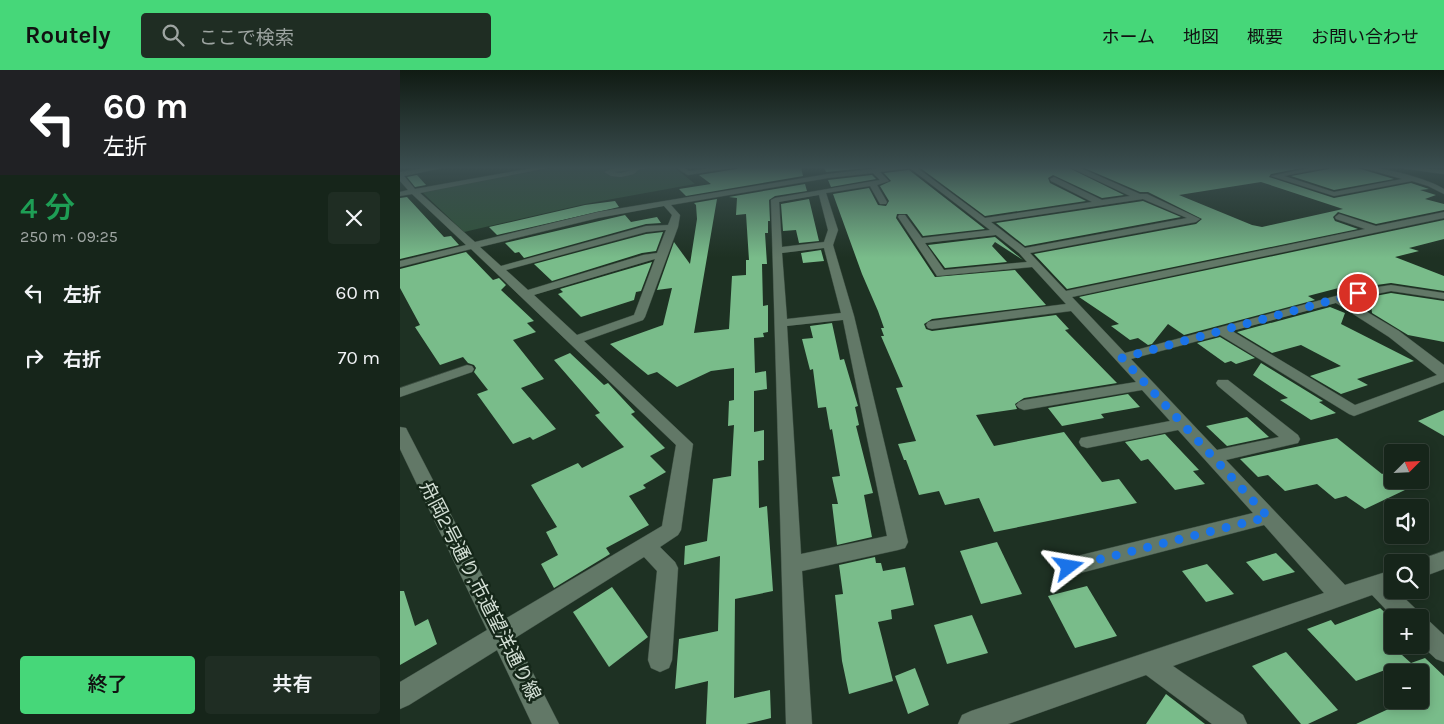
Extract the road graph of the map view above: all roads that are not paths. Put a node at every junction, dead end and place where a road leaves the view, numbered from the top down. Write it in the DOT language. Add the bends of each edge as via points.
graph roads {
  1 [pos="420,198"];
  2 [pos="703,198"];
  3 [pos="790,198"];
  4 [pos="824,198"];
  5 [pos="881,198"];
  6 [pos="952,198"];
  7 [pos="1090,198"];
  8 [pos="1137,198"];
  9 [pos="1147,198"];
  10 [pos="883,202"];
  11 [pos="1101,203"];
  12 [pos="665,204"];
  13 [pos="1444,215"];
  14 [pos="902,216"];
  15 [pos="1339,217"];
  16 [pos="983,221"];
  17 [pos="673,227"];
  18 [pos="1375,229"];
  19 [pos="998,232"];
  20 [pos="919,241"];
  21 [pos="828,245"];
  22 [pos="474,246"];
  23 [pos="779,250"];
  24 [pos="1023,251"];
  25 [pos="662,255"];
  26 [pos="400,264"];
  27 [pos="1035,264"];
  28 [pos="500,269"];
  29 [pos="526,294"];
  30 [pos="1064,295"];
  31 [pos="1444,296"];
  32 [pos="1338,299"];
  33 [pos="1074,307"];
  34 [pos="848,316"];
  35 [pos="782,323"];
  36 [pos="932,325"];
  37 [pos="1224,332"];
  38 [pos="576,340"];
  39 [pos="1122,358"];
  40 [pos="467,369"];
  41 [pos="1444,373"];
  42 [pos="1223,383"];
  43 [pos="1147,385"];
  44 [pos="400,393"];
  45 [pos="1024,405"];
  46 [pos="1182,424"];
  47 [pos="400,432"];
  48 [pos="1087,442"];
  49 [pos="1212,457"];
  50 [pos="1268,517"];
  51 [pos="646,546"];
  52 [pos="1444,560"];
  53 [pos="793,564"];
  54 [pos="1429,566"];
  55 [pos="1069,567"];
  56 [pos="1384,582"];
  57 [pos="1342,597"];
  58 [pos="502,636"];
  59 [pos="1429,637"];
  60 [pos="1444,651"];
  61 [pos="660,660"];
  62 [pos="1149,663"];
  63 [pos="400,696"];
  64 [pos="546,724"];
  65 [pos="799,724"];
  66 [pos="971,724"];
  67 [pos="1234,724"];
  1 -- 22 [label="street"];
  2 -- 12 [label="street"];
  3 -- 23 [label="street" via="775,200"];
  4 -- 21 [label="street" via="833,230"];
  5 -- 10 [label="street"];
  6 -- 16 [label="street"];
  7 -- 11 [label="street"];
  8 -- 11 [label="street"];
  9 -- 24 [label="street" via="1196,219"];
  11 -- 16 [label="street"];
  12 -- 17 [label="street" via="676,215"];
  12 -- 22 [label="street" via="598,215"];
  13 -- 18 [label="street"];
  14 -- 20 [label="street"];
  15 -- 18 [label="street"];
  16 -- 19 [label="street"];
  17 -- 25 [label="street"];
  17 -- 28 [label="street" via="646,229"];
  18 -- 30 [label="street"];
  19 -- 20 [label="street"];
  19 -- 24 [label="street"];
  20 -- 27 [label="street" via="941,274"];
  21 -- 23 [label="street"];
  21 -- 34 [label="street"];
  22 -- 26 [label="street"];
  22 -- 28 [label="street"];
  23 -- 35 [label="street"];
  24 -- 27 [label="street"];
  25 -- 29 [label="street"];
  25 -- 38 [label="street" via="639,317"];
  27 -- 30 [label="street"];
  28 -- 29 [label="street"];
  29 -- 38 [label="street"];
  30 -- 33 [label="street"];
  31 -- 32 [label="street" via="1392,288"];
  32 -- 37 [label="street"];
  32 -- 41 [label="street" via="1394,334"];
  33 -- 36 [label="street"];
  33 -- 39 [label="street"];
  34 -- 35 [label="street"];
  34 -- 53 [label="street" via="898,542"];
  35 -- 53 [label="street"];
  37 -- 39 [label="street"];
  37 -- 41 [label="street" via="1354,411 1444,377"];
  38 -- 51 [label="street" via="684,444 672,530"];
  39 -- 43 [label="street"];
  40 -- 44 [label="street"];
  42 -- 49 [label="street" via="1292,439"];
  43 -- 45 [label="street"];
  43 -- 46 [label="street"];
  46 -- 48 [label="street"];
  46 -- 49 [label="street"];
  47 -- 58 [label="street, 舟岡2号通り,市道望洋通り線"];
  49 -- 50 [label="street"];
  50 -- 55 [label="street"];
  50 -- 57 [label="street"];
  51 -- 58 [label="street"];
  51 -- 61 [label="street" via="668,568"];
  52 -- 54 [label="street"];
  53 -- 65 [label="street"];
  56 -- 57 [label="street"];
  57 -- 62 [label="street"];
  58 -- 63 [label="street"];
  58 -- 64 [label="street, 舟岡2号通り,市道望洋通り線"];
  59 -- 60 [label="street"];
  62 -- 66 [label="street"];
  62 -- 67 [label="street"];
}
